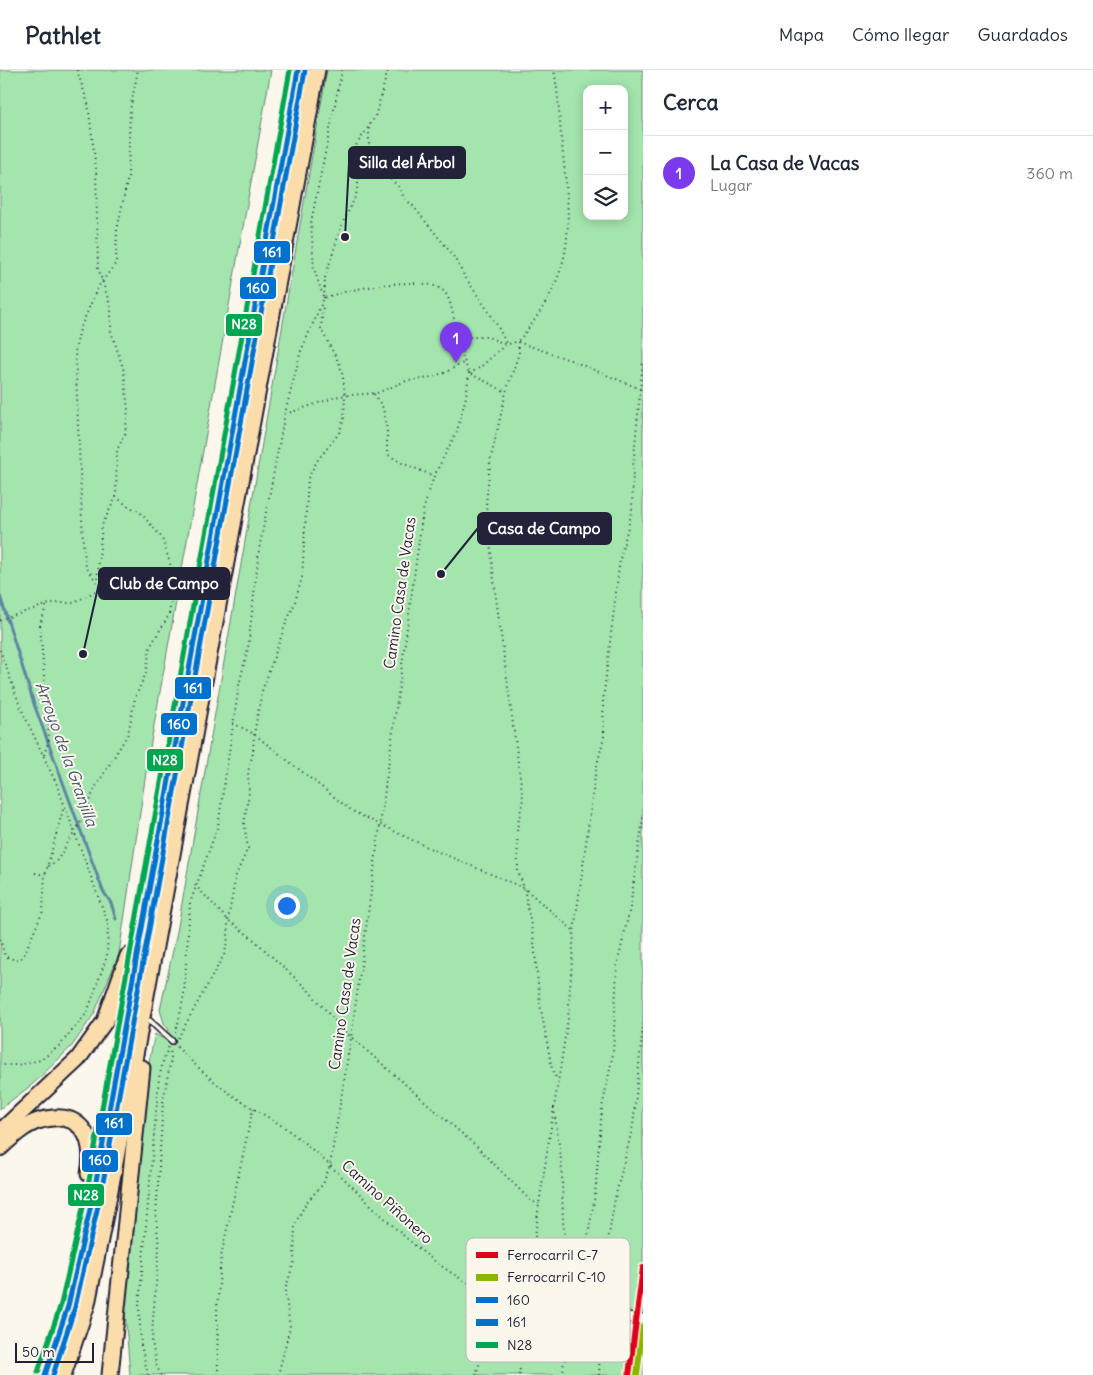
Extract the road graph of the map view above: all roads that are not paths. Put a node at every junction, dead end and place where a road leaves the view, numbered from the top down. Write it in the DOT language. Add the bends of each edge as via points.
graph roads {
  1 [pos="298,70"];
  2 [pos="317,70"];
  3 [pos="160,821"];
  4 [pos="158,934"];
  5 [pos="150,1021"];
  6 [pos="171,1044"];
  7 [pos="21,1113"];
  8 [pos="0,1124"];
  9 [pos="0,1132"];
  10 [pos="0,1148"];
  11 [pos="70,1305"];
  12 [pos="630,1318"];
  13 [pos="643,1319"];
  14 [pos="45,1375"];
  15 [pos="63,1375"];
  16 [pos="110,1375"];
  1 -- 3 [label="highway"];
  2 -- 4 [label="highway"];
  3 -- 7 [label="highway" via="126,967 105,1021 78,1059"];
  3 -- 11 [label="highway" via="97,1177"];
  4 -- 5 [label="highway"];
  4 -- 15 [label="highway" via="87,1304"];
  5 -- 6 [label="lane"];
  5 -- 16 [label="highway" via="141,1072"];
  7 -- 8 [label="lane"];
  7 -- 9 [label="highway"];
  10 -- 11 [label="highway" via="36,1121 55,1118 71,1120 83,1128 90,1140 91,1165 70,1268"];
  11 -- 14 [label="highway"];
  12 -- 13 [label="street"];
}
